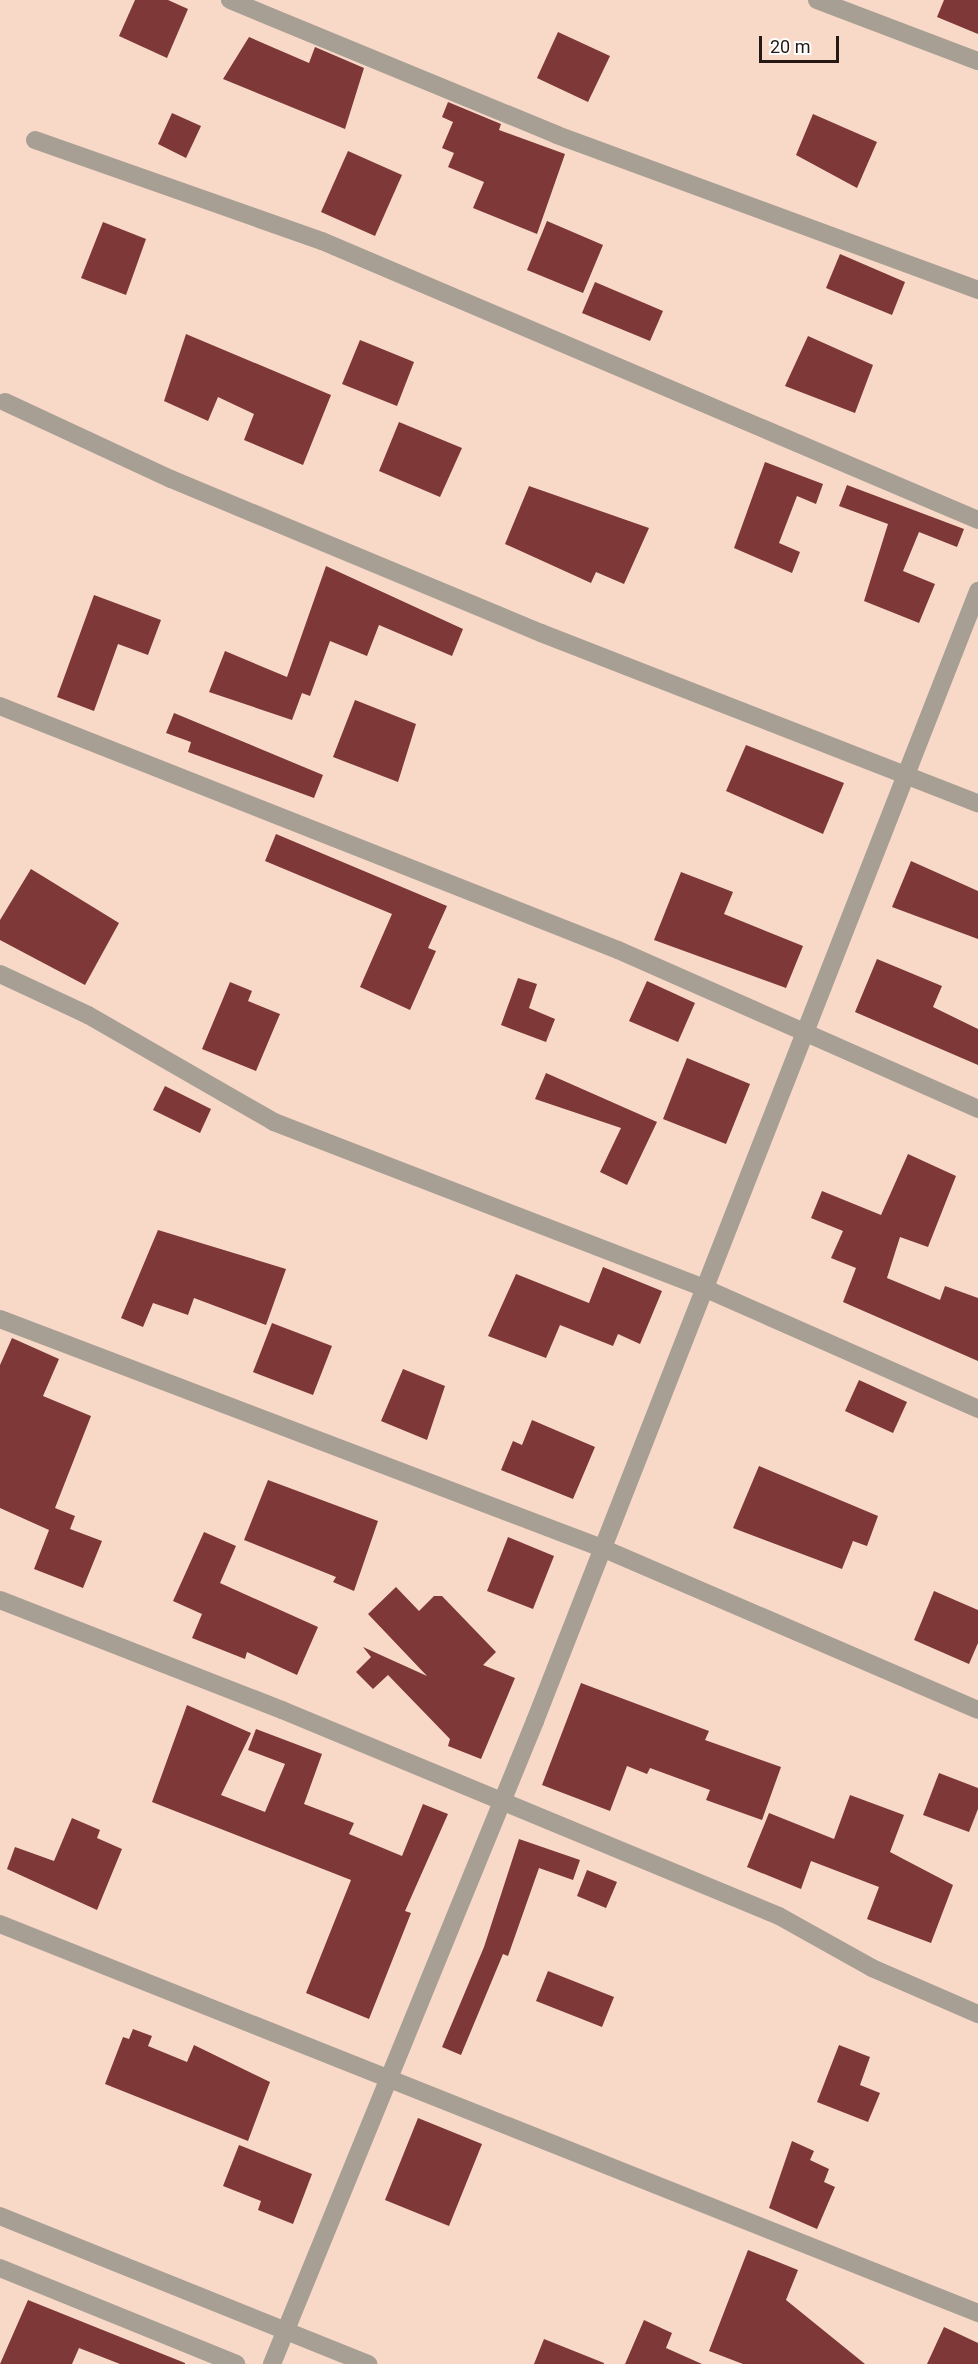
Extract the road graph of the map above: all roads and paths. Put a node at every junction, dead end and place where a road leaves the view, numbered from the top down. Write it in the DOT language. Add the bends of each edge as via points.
graph roads {
  1 [pos="230,0"];
  2 [pos="817,0"];
  3 [pos="978,61"];
  4 [pos="34,140"];
  5 [pos="978,290"];
  6 [pos="5,402"];
  7 [pos="978,520"];
  8 [pos="978,591"];
  9 [pos="0,706"];
  10 [pos="909,774"];
  11 [pos="978,803"];
  12 [pos="0,974"];
  13 [pos="801,1033"];
  14 [pos="978,1109"];
  15 [pos="704,1288"];
  16 [pos="0,1319"];
  17 [pos="978,1408"];
  18 [pos="602,1548"];
  19 [pos="0,1600"];
  20 [pos="978,1710"];
  21 [pos="502,1802"];
  22 [pos="0,1924"];
  23 [pos="978,2014"];
  24 [pos="389,2079"];
  25 [pos="0,2216"];
  26 [pos="0,2268"];
  27 [pos="978,2313"];
  28 [pos="286,2331"];
  29 [pos="236,2364"];
  30 [pos="272,2364"];
  31 [pos="368,2364"];
  1 -- 5 [label="street" via="557,135"];
  2 -- 3 [label="street"];
  4 -- 7 [label="street" via="322,242"];
  6 -- 10 [label="street" via="171,479 541,633"];
  8 -- 10 [label="street"];
  9 -- 13 [label="street" via="607,945"];
  10 -- 11 [label="street"];
  10 -- 13 [label="street"];
  12 -- 15 [label="street" via="88,1016 274,1122"];
  13 -- 14 [label="street"];
  13 -- 15 [label="street"];
  15 -- 17 [label="street"];
  15 -- 18 [label="street"];
  16 -- 18 [label="street"];
  18 -- 20 [label="street"];
  18 -- 21 [label="street"];
  19 -- 21 [label="street"];
  21 -- 23 [label="street" via="779,1916 872,1968"];
  21 -- 24 [label="street"];
  22 -- 24 [label="street"];
  24 -- 27 [label="street"];
  24 -- 28 [label="street"];
  25 -- 28 [label="street"];
  26 -- 29 [label="street"];
  28 -- 30 [label="street"];
  28 -- 31 [label="street"];
}
